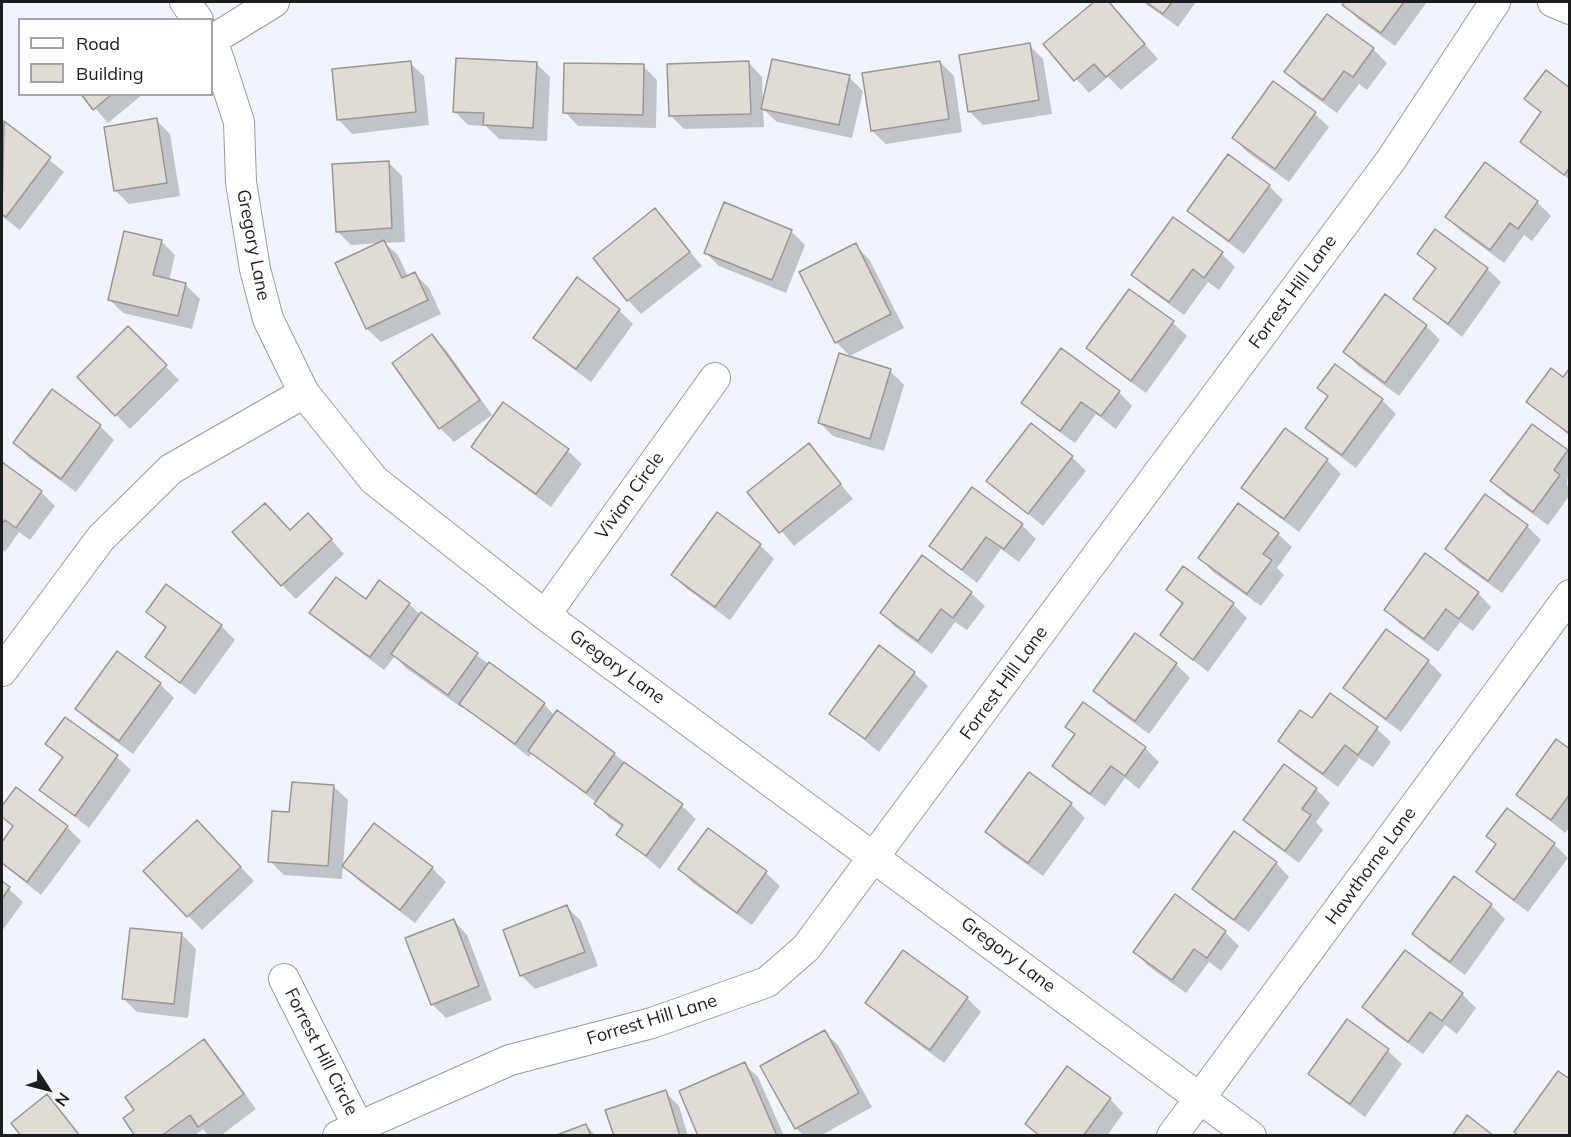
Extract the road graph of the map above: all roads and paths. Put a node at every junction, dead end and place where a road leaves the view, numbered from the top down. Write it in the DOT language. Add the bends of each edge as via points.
graph roads {
  1 [pos="185,2"];
  2 [pos="274,2"];
  3 [pos="1495,2"];
  4 [pos="1553,2"];
  5 [pos="1569,9"];
  6 [pos="197,18"];
  7 [pos="213,38"];
  8 [pos="213,42"];
  9 [pos="715,378"];
  10 [pos="304,393"];
  11 [pos="1569,595"];
  12 [pos="545,615"];
  13 [pos="2,671"];
  14 [pos="876,857"];
  15 [pos="284,979"];
  16 [pos="1201,1098"];
  17 [pos="348,1131"];
  18 [pos="1172,1136"];
  19 [pos="1251,1136"];
  1 -- 6 [label="street"];
  2 -- 7 [label="street"];
  3 -- 14 [label="street, Forrest Hill Lane" via="1391,160"];
  4 -- 5 [label="street"];
  8 -- 10 [label="street, Gregory Lane" via="239,122 241,182 262,299"];
  9 -- 12 [label="street, Vivian Circle"];
  10 -- 12 [label="street, Gregory Lane" via="374,480"];
  10 -- 13 [label="street" via="171,469 101,538"];
  11 -- 16 [label="street, Hawthorne Lane"];
  12 -- 14 [label="street, Gregory Lane"];
  14 -- 16 [label="street, Gregory Lane"];
  14 -- 17 [label="street, Forrest Hill Lane" via="806,948 767,982 652,1023 510,1060"];
  15 -- 17 [label="street, Forrest Hill Circle"];
  16 -- 18 [label="street, Hawthorne Lane"];
  16 -- 19 [label="street, Gregory Lane"];
}
